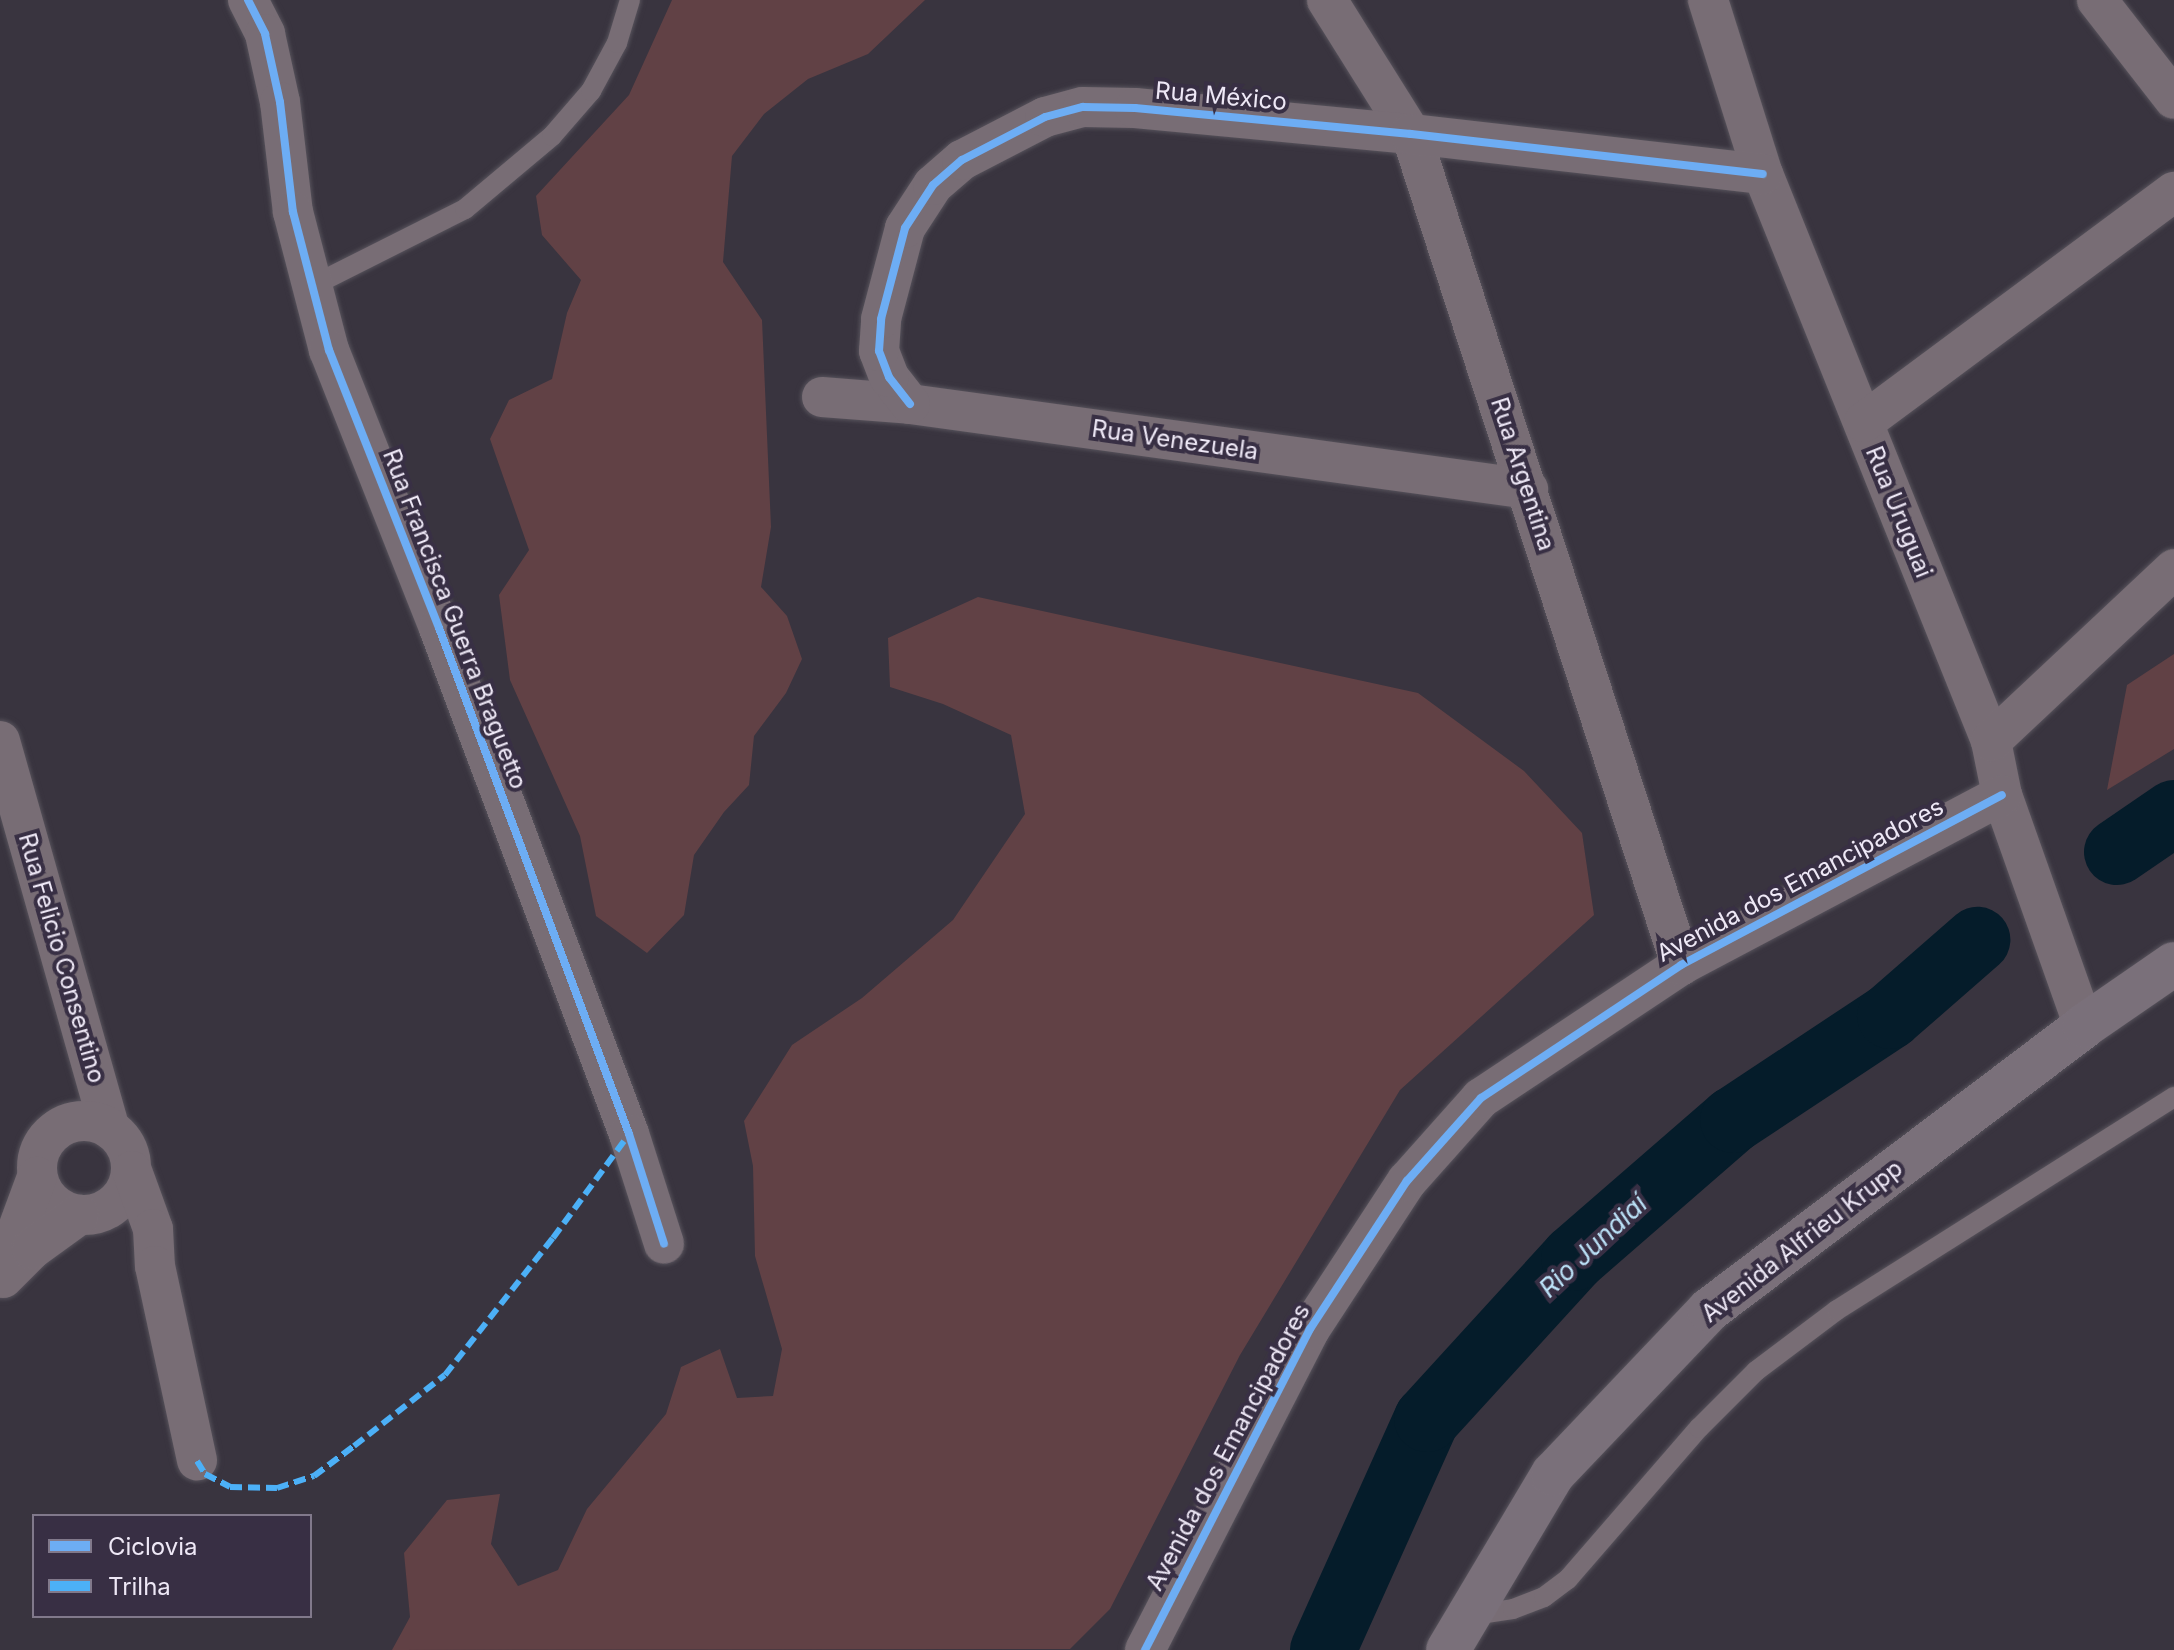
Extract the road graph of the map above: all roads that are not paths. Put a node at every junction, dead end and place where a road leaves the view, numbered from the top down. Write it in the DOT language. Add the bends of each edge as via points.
graph roads {
  1 [pos="248,0"];
  2 [pos="630,0"];
  3 [pos="1327,0"];
  4 [pos="1708,0"];
  5 [pos="2097,0"];
  6 [pos="2174,99"];
  7 [pos="1411,134"];
  8 [pos="1763,174"];
  9 [pos="2174,192"];
  10 [pos="312,286"];
  11 [pos="822,397"];
  12 [pos="910,404"];
  13 [pos="1864,422"];
  14 [pos="1528,489"];
  15 [pos="2174,569"];
  16 [pos="0,741"];
  17 [pos="1991,741"];
  18 [pos="2002,795"];
  19 [pos="2174,964"];
  20 [pos="1681,965"];
  21 [pos="2084,1026"];
  22 [pos="2174,1097"];
  23 [pos="110,1129"];
  24 [pos="132,1171"];
  25 [pos="37,1177"];
  26 [pos="85,1216"];
  27 [pos="664,1244"];
  28 [pos="155,1266"];
  29 [pos="0,1279"];
  30 [pos="197,1461"];
  31 [pos="1458,1633"];
  32 [pos="1145,1650"];
  1 -- 10 [label="street, Rua Francisca Guerra Braguetto" via="265,34 280,102 293,212"];
  2 -- 10 [label="lane" via="617,43 591,91 552,136 465,209"];
  3 -- 7 [label="street, Rua Argentina"];
  4 -- 8 [label="street, Rua Uruguai"];
  5 -- 6 [label="street"];
  7 -- 8 [label="street, Rua México"];
  7 -- 12 [label="street, Rua México" via="1083,107 1045,117 962,160 933,185 905,228 881,319 879,351 889,377"];
  7 -- 14 [label="street, Rua Argentina"];
  8 -- 13 [label="street, Rua Uruguai"];
  9 -- 13 [label="street"];
  10 -- 27 [label="street, Rua Francisca Guerra Braguetto" via="329,350 445,642 629,1134"];
  11 -- 12 [label="street, Rua Venezuela"];
  12 -- 14 [label="street, Rua Venezuela"];
  13 -- 17 [label="street, Rua Uruguai"];
  14 -- 20 [label="street, Rua Argentina"];
  15 -- 17 [label="street"];
  16 -- 23 [label="street, Rua Felicio Consentino"];
  17 -- 18 [label="street, Rua Uruguai"];
  18 -- 20 [label="street, Avenida dos Emancipadores"];
  18 -- 21 [label="street, Rua Uruguai"];
  19 -- 21 [label="main road, Avenida Alfrieu Krupp"];
  20 -- 32 [label="street, Avenida dos Emancipadores" via="1481,1098 1407,1181 1310,1329"];
  21 -- 31 [label="main road, Avenida Alfrieu Krupp" via="1709,1310 1553,1474"];
  22 -- 31 [label="lane" via="1837,1310 1756,1371 1699,1428 1568,1579 1544,1597"];
  23 -- 24 [label="street" via="127,1147"];
  23 -- 25 [label="street" via="93,1121 58,1128 37,1158"];
  24 -- 26 [label="street" via="119,1201"];
  24 -- 28 [label="street" via="153,1229"];
  25 -- 26 [label="street" via="45,1196 60,1210"];
  25 -- 29 [label="street"];
  26 -- 28 [label="street" via="128,1241"];
  26 -- 29 [label="street" via="32,1249"];
  28 -- 30 [label="street"];
}
